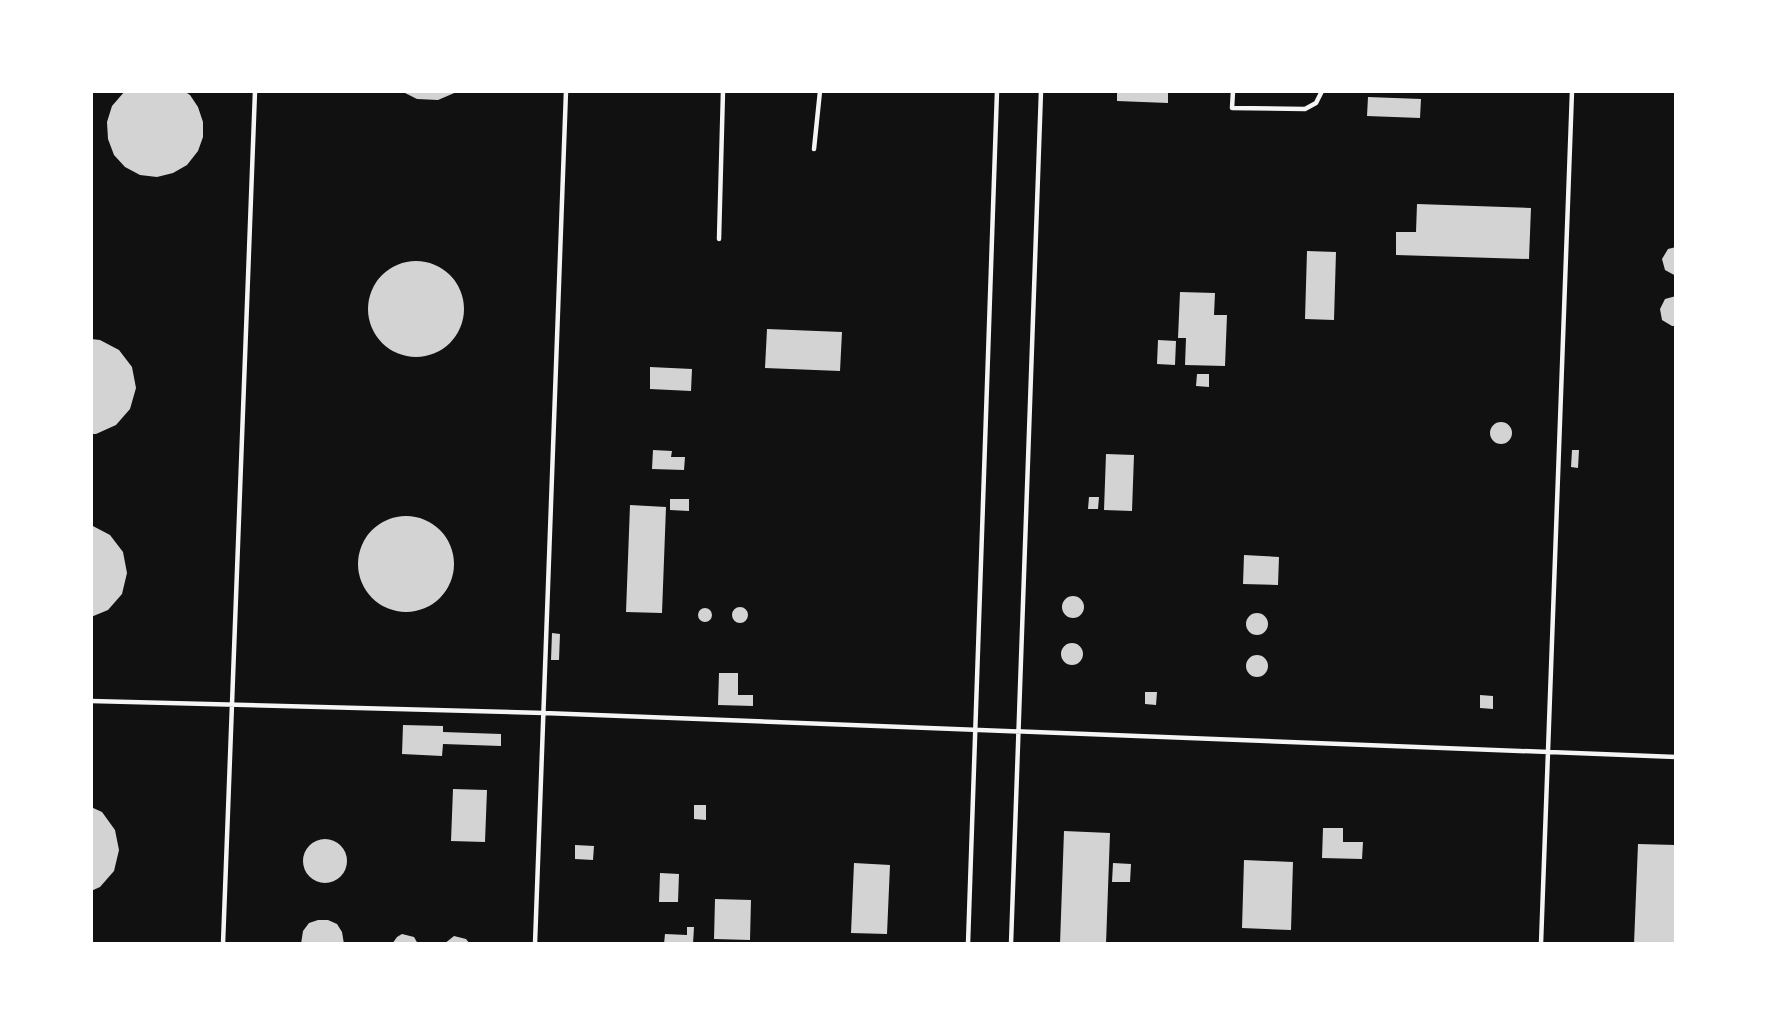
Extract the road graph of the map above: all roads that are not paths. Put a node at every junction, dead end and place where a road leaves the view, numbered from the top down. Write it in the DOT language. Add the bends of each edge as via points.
graph roads {
  1 [pos="255,91"];
  2 [pos="566,91"];
  3 [pos="723,91"];
  4 [pos="820,91"];
  5 [pos="997,91"];
  6 [pos="1041,91"];
  7 [pos="1233,91"];
  8 [pos="1322,91"];
  9 [pos="1572,91"];
  10 [pos="814,149"];
  11 [pos="719,239"];
  12 [pos="91,701"];
  13 [pos="232,706"];
  14 [pos="544,713"];
  15 [pos="975,731"];
  16 [pos="1019,732"];
  17 [pos="1548,752"];
  18 [pos="1676,757"];
  19 [pos="223,944"];
  20 [pos="536,944"];
  21 [pos="968,944"];
  22 [pos="1011,944"];
  23 [pos="1541,944"];
  1 -- 13 [label="lane"];
  2 -- 14 [label="lane"];
  3 -- 11 [label="lane"];
  4 -- 10 [label="lane"];
  5 -- 15 [label="lane"];
  6 -- 16 [label="lane"];
  7 -- 8 [label="lane" via="1232,108 1293,109 1316,103"];
  9 -- 17 [label="lane"];
  12 -- 13 [label="lane"];
  13 -- 14 [label="lane"];
  13 -- 19 [label="lane"];
  14 -- 15 [label="lane"];
  14 -- 20 [label="lane"];
  15 -- 16 [label="lane"];
  15 -- 21 [label="lane"];
  16 -- 17 [label="lane"];
  16 -- 22 [label="lane"];
  17 -- 18 [label="lane"];
  17 -- 23 [label="lane"];
}
